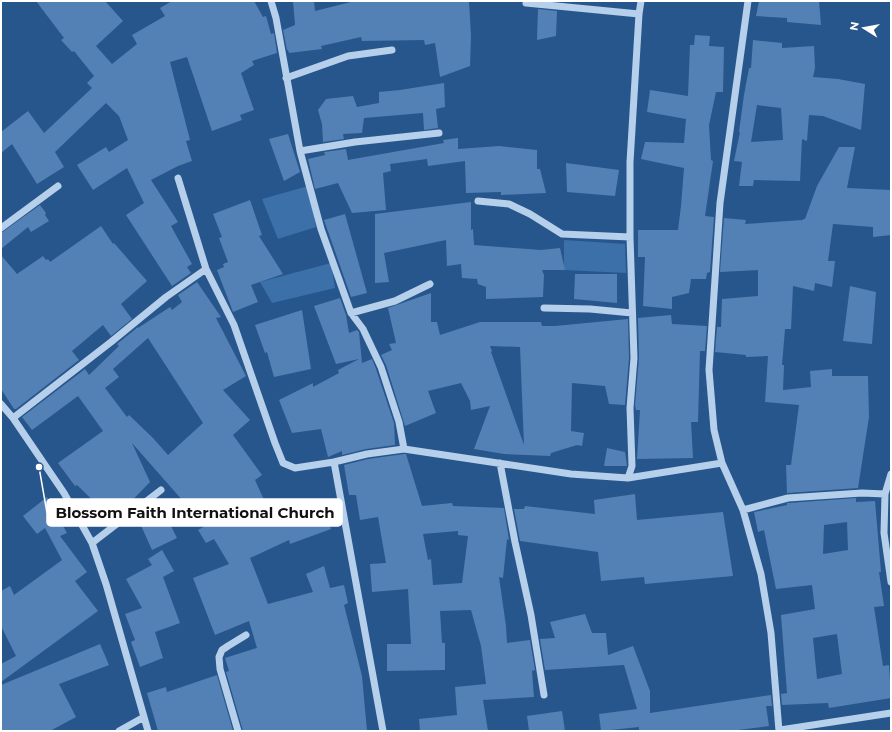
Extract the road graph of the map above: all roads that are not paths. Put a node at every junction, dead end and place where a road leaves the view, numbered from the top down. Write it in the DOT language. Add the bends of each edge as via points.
graph roads {
  1 [pos="271,1"];
  2 [pos="642,1"];
  3 [pos="748,1"];
  4 [pos="526,3"];
  5 [pos="639,14"];
  6 [pos="392,50"];
  7 [pos="286,78"];
  8 [pos="439,133"];
  9 [pos="300,150"];
  10 [pos="178,178"];
  11 [pos="58,186"];
  12 [pos="478,201"];
  13 [pos="1,228"];
  14 [pos="630,237"];
  15 [pos="206,269"];
  16 [pos="430,284"];
  17 [pos="544,308"];
  18 [pos="351,313"];
  19 [pos="632,313"];
  20 [pos="1,404"];
  21 [pos="13,418"];
  22 [pos="404,449"];
  23 [pos="334,462"];
  24 [pos="722,463"];
  25 [pos="500,464"];
  26 [pos="891,474"];
  27 [pos="628,478"];
  28 [pos="161,490"];
  29 [pos="885,494"];
  30 [pos="743,510"];
  31 [pos="92,543"];
  32 [pos="891,582"];
  33 [pos="246,635"];
  34 [pos="544,694"];
  35 [pos="891,713"];
  36 [pos="144,717"];
  37 [pos="780,730"];
  38 [pos="119,731"];
  39 [pos="148,731"];
  40 [pos="238,731"];
  41 [pos="383,731"];
  1 -- 7 [label="street"];
  2 -- 5 [label="street"];
  3 -- 24 [label="street" via="720,203 709,370 714,430"];
  4 -- 5 [label="street"];
  5 -- 14 [label="street" via="630,162"];
  6 -- 7 [label="street" via="348,56"];
  7 -- 9 [label="street"];
  8 -- 9 [label="street"];
  9 -- 18 [label="street" via="321,229"];
  10 -- 15 [label="street"];
  11 -- 13 [label="street"];
  12 -- 14 [label="street" via="508,204 562,234"];
  14 -- 19 [label="street"];
  15 -- 21 [label="street" via="166,297"];
  15 -- 23 [label="street" via="234,325 283,463 295,468"];
  16 -- 18 [label="street" via="394,301"];
  17 -- 19 [label="street"];
  18 -- 22 [label="street" via="363,329 381,367 399,422"];
  19 -- 27 [label="street" via="632,466"];
  20 -- 21 [label="street"];
  21 -- 31 [label="street" via="64,493"];
  22 -- 23 [label="street"];
  22 -- 25 [label="street"];
  23 -- 41 [label="street"];
  24 -- 27 [label="street"];
  24 -- 30 [label="street"];
  25 -- 27 [label="street" via="571,474"];
  25 -- 34 [label="street" via="531,615"];
  26 -- 29 [label="street"];
  28 -- 31 [label="street"];
  29 -- 30 [label="street" via="788,498"];
  29 -- 32 [label="street" via="884,533"];
  30 -- 37 [label="street" via="761,574 770,626"];
  31 -- 36 [label="street"];
  33 -- 40 [label="street" via="222,650 219,657 220,669"];
  35 -- 37 [label="street"];
  36 -- 38 [label="street"];
  36 -- 39 [label="street"];
}
